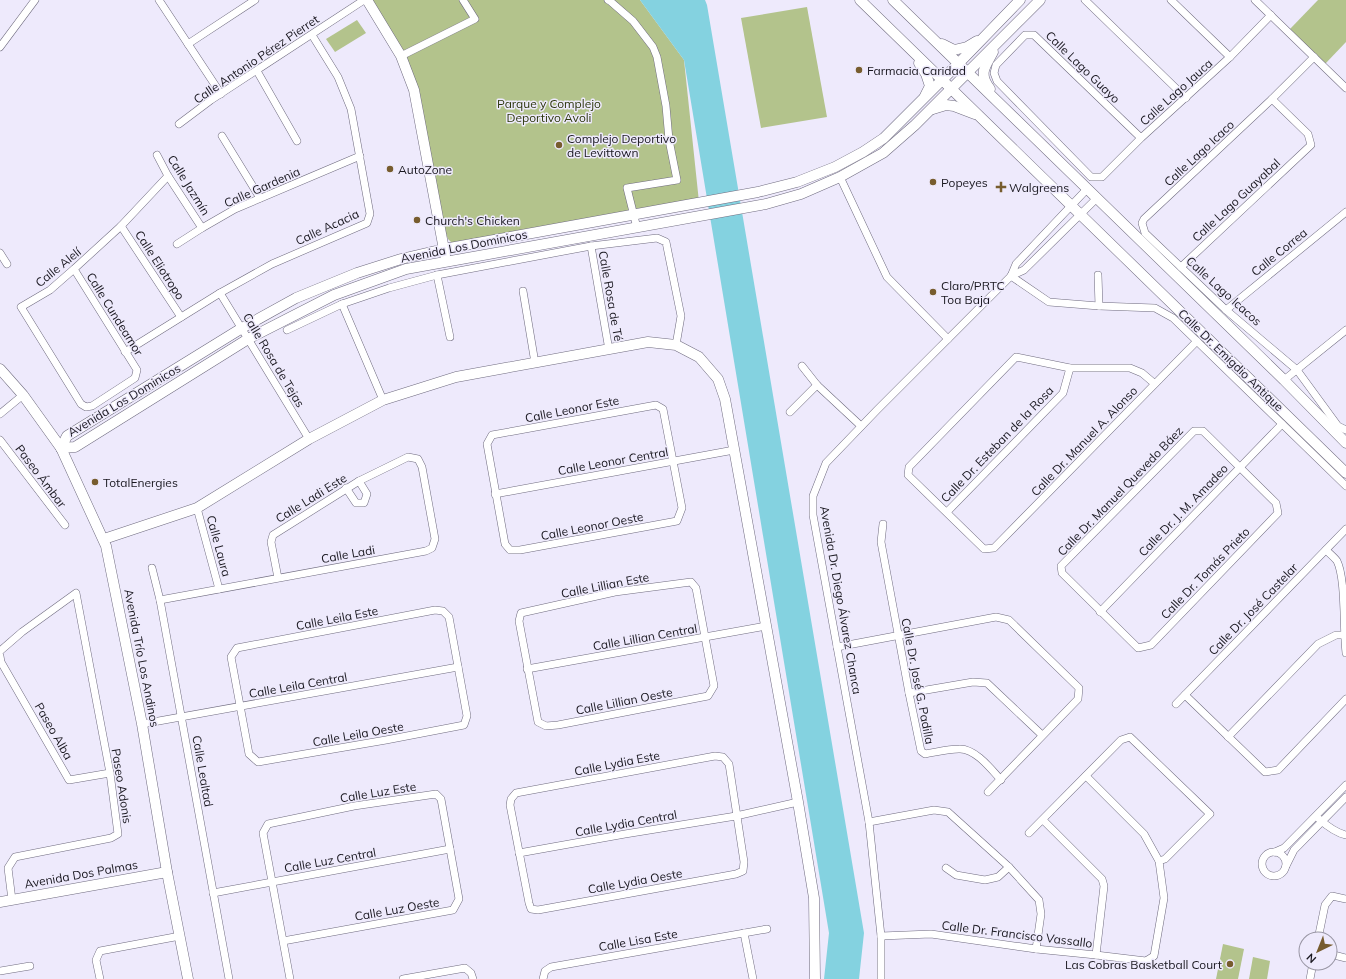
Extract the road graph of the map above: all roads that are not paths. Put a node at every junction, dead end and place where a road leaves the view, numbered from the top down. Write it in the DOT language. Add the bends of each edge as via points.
graph roads {
  1 [pos="35,0"];
  2 [pos="159,0"];
  3 [pos="255,0"];
  4 [pos="366,0"];
  5 [pos="463,0"];
  6 [pos="608,0"];
  7 [pos="860,0"];
  8 [pos="893,0"];
  9 [pos="1020,0"];
  10 [pos="1040,0"];
  11 [pos="1085,0"];
  12 [pos="1171,0"];
  13 [pos="1255,0"];
  14 [pos="1271,15"];
  15 [pos="312,35"];
  16 [pos="986,36"];
  17 [pos="933,39"];
  18 [pos="1000,40"];
  19 [pos="188,44"];
  20 [pos="0,47"];
  21 [pos="912,51"];
  22 [pos="401,56"];
  23 [pos="1230,57"];
  24 [pos="1314,57"];
  25 [pos="958,64"];
  26 [pos="257,71"];
  27 [pos="968,72"];
  28 [pos="942,80"];
  29 [pos="1346,88"];
  30 [pos="951,89"];
  31 [pos="221,94"];
  32 [pos="924,98"];
  33 [pos="1186,98"];
  34 [pos="1272,100"];
  35 [pos="1000,104"];
  36 [pos="929,111"];
  37 [pos="979,116"];
  38 [pos="179,124"];
  39 [pos="222,136"];
  40 [pos="1141,138"];
  41 [pos="297,141"];
  42 [pos="157,155"];
  43 [pos="360,156"];
  44 [pos="168,176"];
  45 [pos="840,177"];
  46 [pos="1091,177"];
  47 [pos="1087,189"];
  48 [pos="260,198"];
  49 [pos="1097,198"];
  50 [pos="1072,206"];
  51 [pos="1346,212"];
  52 [pos="633,215"];
  53 [pos="1081,215"];
  54 [pos="1142,223"];
  55 [pos="122,226"];
  56 [pos="202,228"];
  57 [pos="637,228"];
  58 [pos="177,244"];
  59 [pos="591,246"];
  60 [pos="444,250"];
  61 [pos="0,253"];
  62 [pos="446,261"];
  63 [pos="7,264"];
  64 [pos="1181,267"];
  65 [pos="74,269"];
  66 [pos="437,275"];
  67 [pos="1098,275"];
  68 [pos="1011,276"];
  69 [pos="523,291"];
  70 [pos="220,293"];
  71 [pos="342,304"];
  72 [pos="1099,306"];
  73 [pos="1226,310"];
  74 [pos="181,317"];
  75 [pos="242,328"];
  76 [pos="287,330"];
  77 [pos="1346,330"];
  78 [pos="450,338"];
  79 [pos="248,339"];
  80 [pos="948,339"];
  81 [pos="1197,341"];
  82 [pos="676,345"];
  83 [pos="609,350"];
  84 [pos="125,352"];
  85 [pos="535,363"];
  86 [pos="802,366"];
  87 [pos="1070,368"];
  88 [pos="0,369"];
  89 [pos="137,370"];
  90 [pos="1297,370"];
  91 [pos="1284,380"];
  92 [pos="1155,384"];
  93 [pos="817,385"];
  94 [pos="23,395"];
  95 [pos="383,400"];
  96 [pos="790,412"];
  97 [pos="0,414"];
  98 [pos="1282,424"];
  99 [pos="861,426"];
  100 [pos="1346,430"];
  101 [pos="308,439"];
  102 [pos="0,440"];
  103 [pos="1346,443"];
  104 [pos="61,448"];
  105 [pos="734,450"];
  106 [pos="401,461"];
  107 [pos="674,462"];
  108 [pos="1240,467"];
  109 [pos="1346,473"];
  110 [pos="359,481"];
  111 [pos="1346,486"];
  112 [pos="346,488"];
  113 [pos="495,494"];
  114 [pos="197,508"];
  115 [pos="947,512"];
  116 [pos="883,524"];
  117 [pos="65,525"];
  118 [pos="1346,529"];
  119 [pos="104,539"];
  120 [pos="1326,550"];
  121 [pos="152,568"];
  122 [pos="278,578"];
  123 [pos="219,589"];
  124 [pos="160,600"];
  125 [pos="1100,612"];
  126 [pos="766,626"];
  127 [pos="898,635"];
  128 [pos="1344,635"];
  129 [pos="706,638"];
  130 [pos="837,647"];
  131 [pos="0,651"];
  132 [pos="1346,653"];
  133 [pos="0,656"];
  134 [pos="458,666"];
  135 [pos="527,669"];
  136 [pos="909,693"];
  137 [pos="1185,695"];
  138 [pos="1346,699"];
  139 [pos="1176,704"];
  140 [pos="240,706"];
  141 [pos="182,717"];
  142 [pos="142,724"];
  143 [pos="1042,735"];
  144 [pos="1228,737"];
  145 [pos="110,773"];
  146 [pos="1086,776"];
  147 [pos="1001,780"];
  148 [pos="1346,785"];
  149 [pos="988,792"];
  150 [pos="1346,797"];
  151 [pos="798,802"];
  152 [pos="736,816"];
  153 [pos="1319,819"];
  154 [pos="1043,820"];
  155 [pos="869,822"];
  156 [pos="1029,833"];
  157 [pos="1346,835"];
  158 [pos="450,849"];
  159 [pos="1275,852"];
  160 [pos="519,853"];
  161 [pos="1159,861"];
  162 [pos="1286,866"];
  163 [pos="1009,867"];
  164 [pos="946,868"];
  165 [pos="167,872"];
  166 [pos="272,882"];
  167 [pos="213,893"];
  168 [pos="1346,899"];
  169 [pos="12,900"];
  170 [pos="0,902"];
  171 [pos="767,929"];
  172 [pos="1320,931"];
  173 [pos="744,933"];
  174 [pos="180,936"];
  175 [pos="881,936"];
  176 [pos="283,941"];
  177 [pos="1036,949"];
  178 [pos="1096,955"];
  179 [pos="30,966"];
  180 [pos="0,972"];
  181 [pos="100,979"];
  182 [pos="188,979"];
  183 [pos="229,979"];
  184 [pos="290,979"];
  185 [pos="403,979"];
  186 [pos="473,979"];
  187 [pos="542,979"];
  188 [pos="753,979"];
  189 [pos="815,979"];
  190 [pos="881,979"];
  1 -- 20 [label="street"];
  2 -- 19 [label="street"];
  3 -- 19 [label="street"];
  4 -- 15 [label="street, Calle Antonio Pérez Pierret"];
  4 -- 22 [label="street"];
  5 -- 22 [label="street" via="475,19"];
  6 -- 52 [label="street" via="633,21 653,47 657,57 677,180 627,188"];
  7 -- 21 [label="street"];
  8 -- 17 [label="street"];
  9 -- 16 [label="street, Avenida Los Dominicos"];
  10 -- 18 [label="street, Avenida Los Dominicos"];
  11 -- 33 [label="street"];
  12 -- 23 [label="street"];
  13 -- 14 [label="street"];
  14 -- 23 [label="street, Calle Lago Jauca"];
  14 -- 24 [label="street"];
  15 -- 26 [label="street, Calle Antonio Pérez Pierret"];
  15 -- 43 [label="street, Calle Acacia" via="338,77 351,109"];
  16 -- 17 [label="street" via="967,47 954,50"];
  16 -- 25 [label="street, Avenida Los Dominicos"];
  17 -- 25 [label="street"];
  18 -- 27 [label="street, Avenida Los Dominicos"];
  18 -- 35 [label="street" via="983,70 985,83"];
  19 -- 31 [label="street"];
  21 -- 28 [label="street"];
  21 -- 32 [label="street" via="930,86"];
  22 -- 60 [label="street" via="414,90"];
  23 -- 33 [label="street, Calle Lago Jauca"];
  24 -- 29 [label="street"];
  24 -- 34 [label="street, Calle Lago Icaco"];
  25 -- 27 [label="street"];
  25 -- 28 [label="street, Avenida Los Dominicos"];
  26 -- 31 [label="street, Calle Antonio Pérez Pierret"];
  26 -- 41 [label="street"];
  27 -- 30 [label="street, Avenida Los Dominicos"];
  27 -- 35 [label="street"];
  28 -- 30 [label="street"];
  28 -- 32 [label="street, Avenida Los Dominicos"];
  30 -- 36 [label="street, Avenida Los Dominicos"];
  30 -- 37 [label="street"];
  31 -- 38 [label="street, Calle Antonio Pérez Pierret"];
  32 -- 52 [label="street, Avenida Los Dominicos" via="884,138 835,167 797,182 758,192"];
  33 -- 40 [label="street, Calle Lago Jauca"];
  34 -- 54 [label="street, Calle Lago Icaco"];
  34 -- 64 [label="street, Calle Lago Guayabal" via="1308,134 1310,144"];
  35 -- 47 [label="street"];
  36 -- 37 [label="street" via="946,105"];
  36 -- 45 [label="street, Avenida Los Dominicos" via="882,153"];
  37 -- 50 [label="street"];
  39 -- 48 [label="street"];
  40 -- 46 [label="street, Calle Lago Jauca" via="1102,177"];
  40 -- 46 [label="street, Calle Lago Guayo" via="1034,35 1025,35 996,65 994,73 997,81"];
  42 -- 44 [label="street, Calle Jazmín"];
  43 -- 48 [label="street, Calle Gardenia"];
  43 -- 70 [label="street, Calle Acacia" via="370,214 366,223 272,264"];
  44 -- 55 [label="street, Calle Alelí"];
  44 -- 56 [label="street, Calle Jazmín"];
  45 -- 57 [label="street, Avenida Los Dominicos" via="801,194 766,204"];
  45 -- 80 [label="street" via="887,277"];
  47 -- 49 [label="street"];
  47 -- 50 [label="street, Avenida Dr. Diego Álvarez Chanca"];
  48 -- 56 [label="street, Calle Gardenia"];
  49 -- 53 [label="street, Avenida Dr. Diego Álvarez Chanca"];
  49 -- 91 [label="street"];
  50 -- 53 [label="street"];
  50 -- 68 [label="street, Avenida Dr. Diego Álvarez Chanca" via="1016,264"];
  51 -- 73 [label="street, Calle Correa"];
  52 -- 57 [label="street"];
  52 -- 60 [label="street, Avenida Los Dominicos"];
  53 -- 68 [label="street, Avenida Dr. Diego Álvarez Chanca" via="1024,270"];
  53 -- 109 [label="street"];
  54 -- 64 [label="street, Calle Lago Icacos" via="1145,233"];
  55 -- 65 [label="street, Calle Alelí"];
  55 -- 74 [label="street, Calle Eliotropo"];
  56 -- 58 [label="street, Calle Gardenia"];
  57 -- 62 [label="street, Avenida Los Dominicos"];
  59 -- 66 [label="street"];
  59 -- 82 [label="street" via="657,238 666,242 680,316"];
  59 -- 83 [label="street, Calle Rosa de Té"];
  60 -- 62 [label="street"];
  60 -- 75 [label="street, Avenida Los Dominicos" via="357,272 296,298"];
  61 -- 63 [label="street"];
  62 -- 79 [label="street, Avenida Los Dominicos" via="406,269 334,295"];
  64 -- 73 [label="street, Calle Lago Icacos"];
  65 -- 84 [label="street, Calle Cundeamor"];
  65 -- 89 [label="street, Calle Alelí" via="50,290 21,307 81,404 86,407 92,406 135,378"];
  66 -- 71 [label="street"];
  66 -- 78 [label="street"];
  67 -- 72 [label="street"];
  68 -- 72 [label="street, Calle Dr. Emigdio Antique" via="1049,302"];
  68 -- 80 [label="street, Avenida Dr. Diego Álvarez Chanca"];
  69 -- 85 [label="street"];
  70 -- 74 [label="street, Calle Acacia"];
  70 -- 75 [label="street, Calle Rosa de Tejas"];
  71 -- 76 [label="street"];
  71 -- 95 [label="street"];
  72 -- 81 [label="street, Calle Dr. Emigdio Antique" via="1156,308 1173,318"];
  73 -- 90 [label="street, Calle Lago Icacos"];
  74 -- 84 [label="street, Calle Acacia"];
  75 -- 79 [label="street, Calle Rosa de Tejas"];
  75 -- 104 [label="street, Avenida Los Dominicos" via="67,436"];
  77 -- 90 [label="street"];
  79 -- 101 [label="street, Calle Rosa de Tejas"];
  79 -- 104 [label="street, Avenida Los Dominicos" via="75,447"];
  80 -- 99 [label="street, Avenida Dr. Diego Álvarez Chanca"];
  81 -- 92 [label="street, Calle Dr. Manuel A. Alonso"];
  81 -- 98 [label="street, Calle Dr. Emigdio Antique"];
  82 -- 83 [label="street" via="648,342"];
  82 -- 105 [label="street" via="699,357 718,379 725,399"];
  83 -- 85 [label="street"];
  84 -- 89 [label="street, Calle Cundeamor"];
  85 -- 95 [label="street" via="456,377"];
  86 -- 93 [label="street"];
  87 -- 92 [label="street" via="1130,368 1142,373"];
  87 -- 115 [label="street, Calle Dr. Esteban de la Rosa" via="1063,393"];
  87 -- 115 [label="street" via="1016,357 909,467 908,475"];
  88 -- 94 [label="street, Avenida Trío Los Andinos"];
  90 -- 91 [label="street"];
  90 -- 100 [label="street, Calle Lago Icacos" via="1338,426"];
  91 -- 103 [label="street"];
  92 -- 115 [label="street, Calle Dr. Manuel A. Alonso" via="994,548 984,549"];
  93 -- 96 [label="street"];
  93 -- 99 [label="street"];
  94 -- 97 [label="street"];
  94 -- 104 [label="street, Avenida Trío Los Andinos"];
  95 -- 101 [label="street"];
  98 -- 108 [label="street, Calle Dr. J. M. Amadeo"];
  98 -- 111 [label="street, Calle Dr. Emigdio Antique"];
  99 -- 130 [label="street, Avenida Dr. Diego Álvarez Chanca" via="826,463 813,496"];
  101 -- 114 [label="street"];
  102 -- 117 [label="street, Paseo Ámbar"];
  104 -- 119 [label="street, Avenida Trío Los Andinos"];
  105 -- 107 [label="street, Calle Leonor Central"];
  105 -- 126 [label="street"];
  106 -- 110 [label="street, Calle Ladi Este"];
  106 -- 122 [label="street, Calle Ladi" via="408,458 418,459 422,467 435,539 432,548"];
  107 -- 113 [label="street, Calle Leonor Central"];
  107 -- 113 [label="street, Calle Leonor Oeste" via="682,508 677,521 520,550 510,550 504,544"];
  107 -- 113 [label="street, Calle Leonor Este" via="663,409 656,405 633,408 492,435 487,444"];
  108 -- 125 [label="street, Calle Dr. J. M. Amadeo"];
  108 -- 125 [label="street, Calle Dr. Tomás Prieto" via="1276,503 1278,513 1151,645 1138,648"];
  108 -- 125 [label="street, Calle Dr. Manuel Quevedo Báez" via="1203,431 1194,431 1068,558 1061,566 1062,573"];
  110 -- 112 [label="street, Calle Ladi Este"];
  110 -- 112 [label="street" via="367,494 364,503 356,503"];
  112 -- 122 [label="street, Calle Ladi Este" via="273,534 270,542"];
  114 -- 119 [label="street"];
  114 -- 123 [label="street, Calle Laura"];
  116 -- 127 [label="street, Calle Dr. José G. Padilla" via="881,542"];
  118 -- 120 [label="street, Calle Dr. José Castelar"];
  119 -- 142 [label="street, Avenida Trío Los Andinos"];
  120 -- 128 [label="street" via="1337,562 1344,580"];
  120 -- 137 [label="street, Calle Dr. José Castelar"];
  121 -- 124 [label="street, Calle Lealtad"];
  122 -- 123 [label="street, Calle Ladi"];
  123 -- 124 [label="street, Calle Ladi"];
  124 -- 141 [label="street, Calle Lealtad"];
  126 -- 129 [label="street, Calle Lillian Central"];
  126 -- 151 [label="street"];
  127 -- 130 [label="street"];
  127 -- 136 [label="street, Calle Dr. José G. Padilla"];
  127 -- 143 [label="street" via="996,618 1009,620 1079,688 1078,699"];
  128 -- 132 [label="street"];
  128 -- 144 [label="street" via="1318,644"];
  129 -- 135 [label="street, Calle Lillian Central"];
  129 -- 135 [label="street, Calle Lillian Oeste" via="714,686 708,696 558,725 546,726 538,722"];
  129 -- 135 [label="street, Calle Lillian Este" via="696,588 691,582 615,592 521,613 518,621"];
  130 -- 155 [label="street, Avenida Dr. Diego Álvarez Chanca"];
  131 -- 145 [label="street, Paseo Adonis" via="76,593"];
  133 -- 145 [label="street, Paseo Alba" via="1,662 69,780"];
  134 -- 140 [label="street, Calle Leila Central"];
  134 -- 140 [label="street, Calle Leila Este" via="448,617 443,611 435,610 237,648 231,657"];
  134 -- 140 [label="street, Calle Leila Oeste" via="467,716 464,725 386,740 258,762 249,754"];
  136 -- 143 [label="street" via="973,682 987,683"];
  136 -- 147 [label="street, Calle Dr. José G. Padilla" via="921,751 926,754 961,748 980,758"];
  137 -- 139 [label="street, Calle Dr. José Castelar"];
  137 -- 144 [label="street"];
  138 -- 144 [label="street" via="1278,770 1264,772"];
  140 -- 141 [label="street, Calle Leila Central"];
  141 -- 142 [label="street, Calle Leila Central"];
  141 -- 167 [label="street, Calle Lealtad"];
  142 -- 165 [label="street, Avenida Trío Los Andinos"];
  143 -- 147 [label="street"];
  145 -- 169 [label="street, Paseo Adonis" via="118,834 111,838 15,857 8,868"];
  146 -- 154 [label="street"];
  146 -- 161 [label="street" via="1144,834"];
  146 -- 161 [label="street" via="1121,740 1130,738 1210,814 1165,859"];
  147 -- 149 [label="street"];
  148 -- 153 [label="street"];
  150 -- 153 [label="street"];
  151 -- 152 [label="street, Calle Lydia Central"];
  151 -- 189 [label="street" via="814,898"];
  152 -- 160 [label="street, Calle Lydia Central"];
  152 -- 160 [label="street, Calle Lydia Oeste" via="744,862 743,871 538,910 531,909 528,903"];
  152 -- 160 [label="street, Calle Lydia Este" via="729,764 723,757 715,756 516,793 510,805"];
  153 -- 157 [label="street" via="1335,831"];
  153 -- 159 [label="street" via="1284,848"];
  153 -- 162 [label="street" via="1294,850"];
  154 -- 156 [label="street"];
  154 -- 178 [label="street" via="1102,879 1104,886"];
  155 -- 163 [label="street" via="934,810 948,812"];
  155 -- 175 [label="street, Avenida Dr. Diego Álvarez Chanca"];
  158 -- 166 [label="street, Calle Luz Central"];
  158 -- 166 [label="street, Calle Luz Este" via="441,799 436,794 354,806 268,824 263,833"];
  158 -- 176 [label="street, Calle Luz Oeste" via="459,899 453,910"];
  159 -- 162 [label="street" via="1285,858"];
  159 -- 162 [label="street" via="1268,853 1263,859 1263,867 1267,873 1275,875 1282,872"];
  161 -- 178 [label="street, Calle Dr. Francisco Vassallo" via="1164,898 1154,956 1146,961"];
  163 -- 164 [label="street" via="998,876 985,880 956,875"];
  163 -- 177 [label="street" via="1039,900 1041,914"];
  165 -- 169 [label="street, Avenida Dos Palmas"];
  165 -- 174 [label="street, Avenida Trío Los Andinos"];
  166 -- 167 [label="street, Calle Luz Central"];
  166 -- 176 [label="street"];
  167 -- 183 [label="street, Calle Lealtad"];
  168 -- 172 [label="street" via="1332,896 1325,905"];
  169 -- 170 [label="street, Avenida Dos Palmas"];
  171 -- 173 [label="street, Calle Lisa Este"];
  173 -- 187 [label="street, Calle Lisa Este" via="551,967 545,971"];
  173 -- 188 [label="street"];
  174 -- 181 [label="street" via="100,952 96,960"];
  174 -- 182 [label="street, Avenida Trío Los Andinos"];
  175 -- 177 [label="street, Calle Dr. Francisco Vassallo" via="931,934"];
  175 -- 190 [label="street, Avenida Dr. Diego Álvarez Chanca"];
  176 -- 184 [label="street"];
  177 -- 178 [label="street, Calle Dr. Francisco Vassallo"];
  179 -- 180 [label="street"];
  185 -- 186 [label="street" via="465,968 472,973"];
}
